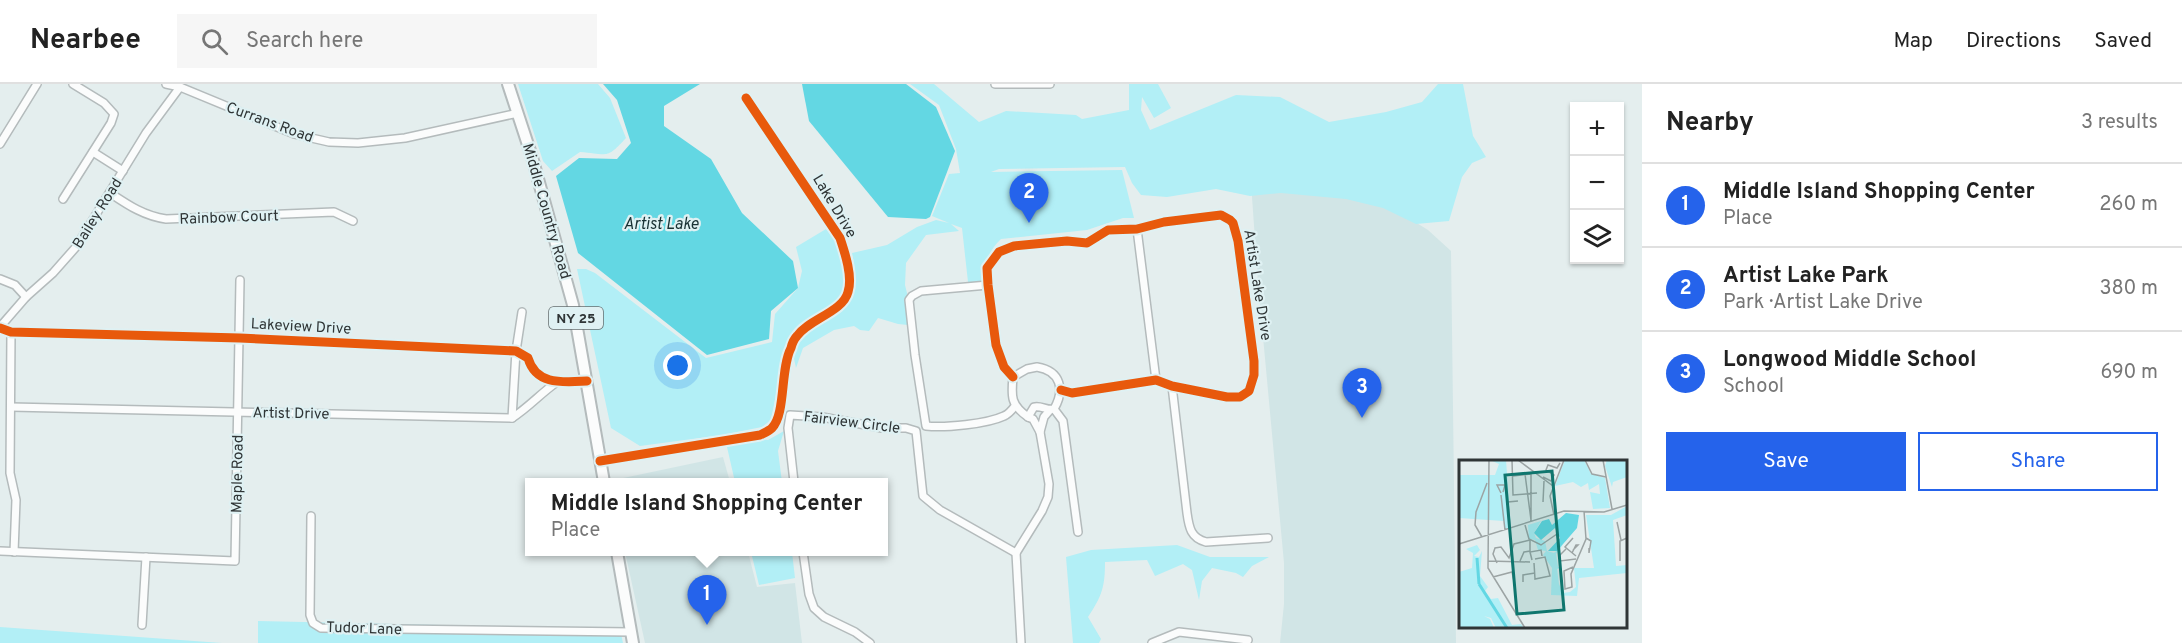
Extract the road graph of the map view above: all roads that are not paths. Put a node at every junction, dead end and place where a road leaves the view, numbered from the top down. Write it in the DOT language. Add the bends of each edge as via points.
graph roads {
  1 [pos="37,84"];
  2 [pos="73,84"];
  3 [pos="166,84"];
  4 [pos="508,84"];
  5 [pos="995,84"];
  6 [pos="1050,84"];
  7 [pos="180,87"];
  8 [pos="746,98"];
  9 [pos="518,112"];
  10 [pos="0,144"];
  11 [pos="93,152"];
  12 [pos="123,171"];
  13 [pos="110,193"];
  14 [pos="63,199"];
  15 [pos="353,221"];
  16 [pos="1137,229"];
  17 [pos="0,279"];
  18 [pos="240,280"];
  19 [pos="988,285"];
  20 [pos="26,297"];
  21 [pos="522,312"];
  22 [pos="0,328"];
  23 [pos="11,332"];
  24 [pos="240,338"];
  25 [pos="516,351"];
  26 [pos="1013,377"];
  27 [pos="1156,380"];
  28 [pos="587,381"];
  29 [pos="557,382"];
  30 [pos="1172,386"];
  31 [pos="1061,390"];
  32 [pos="1015,406"];
  33 [pos="11,408"];
  34 [pos="1052,409"];
  35 [pos="238,412"];
  36 [pos="512,417"];
  37 [pos="1029,417"];
  38 [pos="1040,432"];
  39 [pos="600,460"];
  40 [pos="603,478"];
  41 [pos="793,478"];
  42 [pos="311,516"];
  43 [pos="1077,532"];
  44 [pos="1268,538"];
  45 [pos="0,551"];
  46 [pos="14,552"];
  47 [pos="1016,553"];
  48 [pos="618,556"];
  49 [pos="804,556"];
  50 [pos="146,557"];
  51 [pos="142,625"];
  52 [pos="632,637"];
  53 [pos="1248,640"];
  54 [pos="870,643"];
  55 [pos="1021,643"];
  56 [pos="1152,643"];
  1 -- 10 [label="street"];
  2 -- 11 [label="street" via="114,114"];
  3 -- 7 [label="street, Currans Road"];
  4 -- 9 [label="main road, Middle Country Road / NY 25"];
  5 -- 6 [label="street"];
  7 -- 9 [label="street, Currans Road" via="294,134 329,142 405,138"];
  7 -- 12 [label="street, Bailey Road"];
  8 -- 39 [label="street, Lake Drive" via="840,238 848,264 849,292 840,306 797,335 784,367 781,402 772,428 760,435"];
  9 -- 28 [label="main road, Middle Country Road / NY 25" via="573,305"];
  11 -- 12 [label="street"];
  11 -- 14 [label="street"];
  12 -- 13 [label="street, Bailey Road"];
  13 -- 15 [label="street, Rainbow Court" via="138,210 166,219 334,212"];
  13 -- 20 [label="street, Bailey Road" via="69,256"];
  16 -- 19 [label="street, Artist Lake Drive" via="1108,230 1087,243 1067,241 1006,248 987,268"];
  16 -- 27 [label="street"];
  16 -- 30 [label="street, Artist Lake Drive" via="1221,215 1235,229 1254,361 1249,391 1240,397 1227,397"];
  17 -- 20 [label="street" via="15,285"];
  18 -- 24 [label="street, Maple Road"];
  19 -- 26 [label="street, Artist Lake Drive" via="996,345 1004,367"];
  19 -- 32 [label="street" via="921,291 909,300 926,426 982,422 1007,415"];
  20 -- 22 [label="street, Bailey Road"];
  21 -- 25 [label="street"];
  22 -- 23 [label="street, Lakeview Drive"];
  23 -- 24 [label="street, Lakeview Drive"];
  23 -- 33 [label="street"];
  24 -- 25 [label="street, Lakeview Drive"];
  24 -- 35 [label="street, Maple Road"];
  25 -- 29 [label="street" via="528,358 535,374"];
  25 -- 36 [label="street"];
  26 -- 31 [label="street" via="1027,369 1047,369"];
  26 -- 32 [label="street, Artist Lake Drive"];
  27 -- 30 [label="street, Artist Lake Drive"];
  27 -- 31 [label="street, Artist Lake Drive" via="1072,393"];
  28 -- 29 [label="street"];
  28 -- 39 [label="main road, Middle Country Road / NY 25"];
  29 -- 36 [label="street"];
  30 -- 44 [label="street" via="1191,533 1206,542"];
  31 -- 34 [label="street"];
  32 -- 37 [label="street"];
  33 -- 35 [label="street, Artist Drive"];
  33 -- 46 [label="street" via="10,473 16,500"];
  34 -- 37 [label="street" via="1034,407"];
  34 -- 38 [label="street" via="1044,417"];
  34 -- 43 [label="street" via="1064,421"];
  35 -- 36 [label="street, Artist Drive"];
  35 -- 50 [label="street, Maple Road" via="235,561"];
  37 -- 38 [label="street"];
  38 -- 47 [label="street" via="1048,497"];
  39 -- 40 [label="main road, Middle Country Road / NY 25"];
  41 -- 47 [label="street, Fairview Circle" via="790,415 916,431 923,496 940,510"];
  42 -- 52 [label="street, Tudor Lane" via="310,615 321,628"];
  45 -- 46 [label="street"];
  46 -- 50 [label="street"];
  47 -- 55 [label="street"];
  48 -- 52 [label="main road"];
  49 -- 54 [label="street" via="814,608"];
  50 -- 51 [label="street"];
  53 -- 56 [label="street" via="1179,632"];
}
